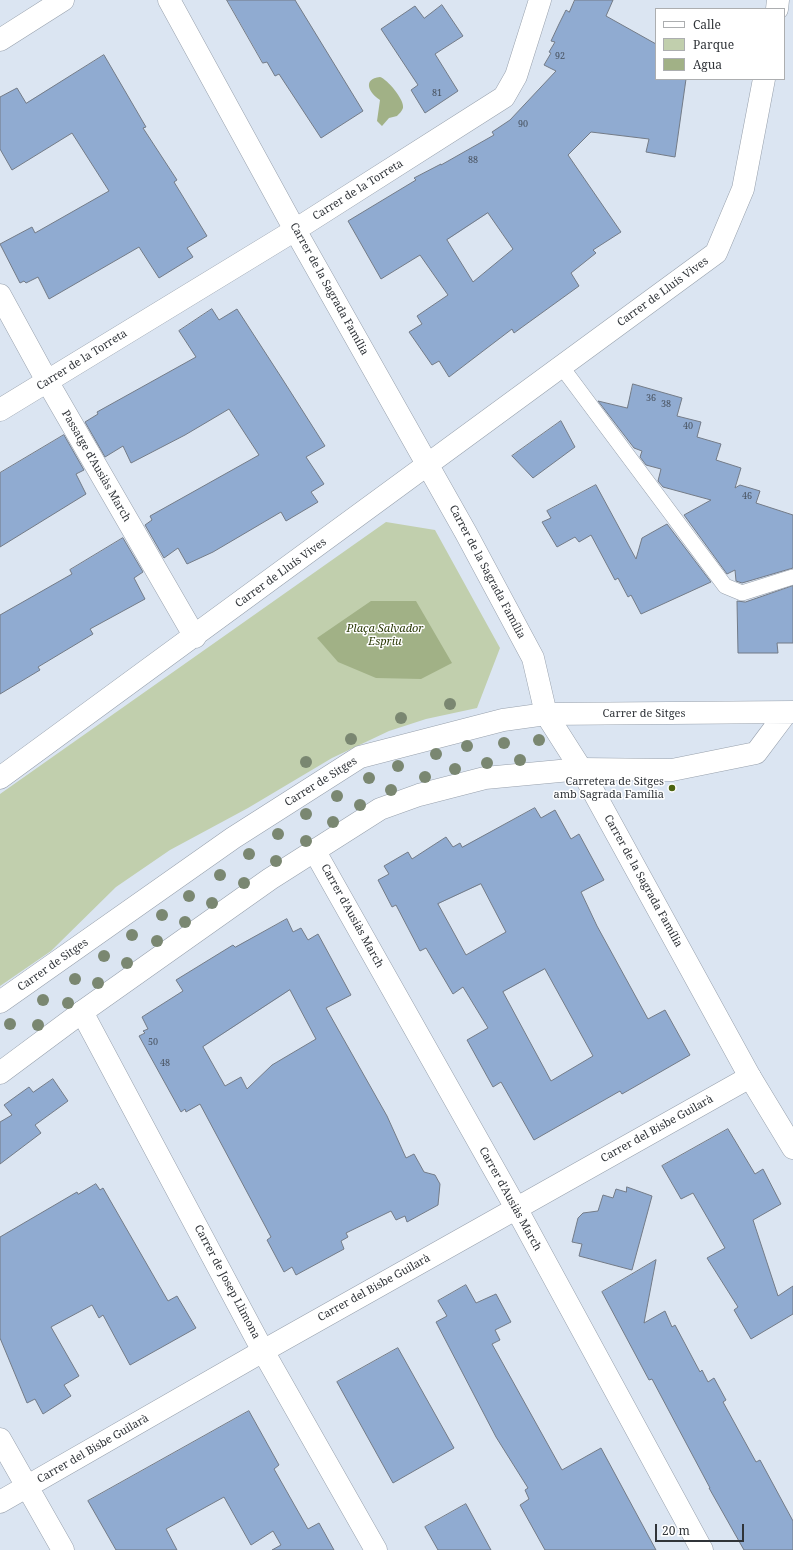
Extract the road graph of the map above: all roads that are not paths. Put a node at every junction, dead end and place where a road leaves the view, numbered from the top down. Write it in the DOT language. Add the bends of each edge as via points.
graph roads {
  1 [pos="63,0"];
  2 [pos="169,0"];
  3 [pos="540,0"];
  4 [pos="0,40"];
  5 [pos="764,80"];
  6 [pos="295,230"];
  7 [pos="0,295"];
  8 [pos="561,366"];
  9 [pos="47,381"];
  10 [pos="0,410"];
  11 [pos="429,463"];
  12 [pos="793,577"];
  13 [pos="195,637"];
  14 [pos="789,712"];
  15 [pos="546,714"];
  16 [pos="581,769"];
  17 [pos="0,778"];
  18 [pos="314,850"];
  19 [pos="0,1002"];
  20 [pos="82,1012"];
  21 [pos="0,1073"];
  22 [pos="750,1077"];
  23 [pos="793,1148"];
  24 [pos="516,1208"];
  25 [pos="263,1351"];
  26 [pos="0,1439"];
  27 [pos="27,1487"];
  28 [pos="0,1502"];
  29 [pos="63,1550"];
  30 [pos="376,1550"];
  31 [pos="702,1550"];
  1 -- 4 [label="street"];
  2 -- 6 [label="street, Carrer de la Sagrada Família"];
  3 -- 6 [label="street, Carrer de la Torreta" via="516,76 504,97"];
  5 -- 8 [label="street, Carrer de Lluís Vives" via="743,189 716,253"];
  6 -- 9 [label="street, Carrer de la Torreta"];
  6 -- 11 [label="street, Carrer de la Sagrada Família"];
  7 -- 9 [label="street, Passatge d'Ausiàs March"];
  8 -- 11 [label="street, Carrer de Lluís Vives"];
  8 -- 12 [label="lane" via="725,586 742,593"];
  9 -- 10 [label="street, Carrer de la Torreta"];
  9 -- 13 [label="street, Passatge d'Ausiàs March"];
  11 -- 13 [label="street, Carrer de Lluís Vives"];
  11 -- 15 [label="street, Carrer de la Sagrada Família" via="533,658"];
  13 -- 17 [label="street, Carrer de Lluís Vives"];
  14 -- 15 [label="street, Carrer de Sitges"];
  14 -- 16 [label="street" via="756,753 672,770"];
  15 -- 16 [label="street, Carrer de la Sagrada Família"];
  15 -- 19 [label="street, Carrer de Sitges" via="503,720 360,757 233,838"];
  16 -- 18 [label="street" via="485,778 419,795 380,809"];
  16 -- 22 [label="street, Carrer de la Sagrada Família"];
  18 -- 20 [label="street" via="270,878"];
  18 -- 24 [label="street, Carrer d'Ausiàs March"];
  20 -- 21 [label="street"];
  20 -- 25 [label="street, Carrer de Josep Llimona"];
  22 -- 23 [label="street, Carrer de la Sagrada Família"];
  22 -- 24 [label="street, Carrer del Bisbe Guilarà"];
  24 -- 25 [label="street, Carrer del Bisbe Guilarà"];
  24 -- 31 [label="street, Carrer d'Ausiàs March"];
  25 -- 27 [label="street, Carrer del Bisbe Guilarà"];
  25 -- 30 [label="street, Carrer de Josep Llimona"];
  26 -- 27 [label="street"];
  27 -- 28 [label="street, Carrer del Bisbe Guilarà"];
  27 -- 29 [label="street"];
}
